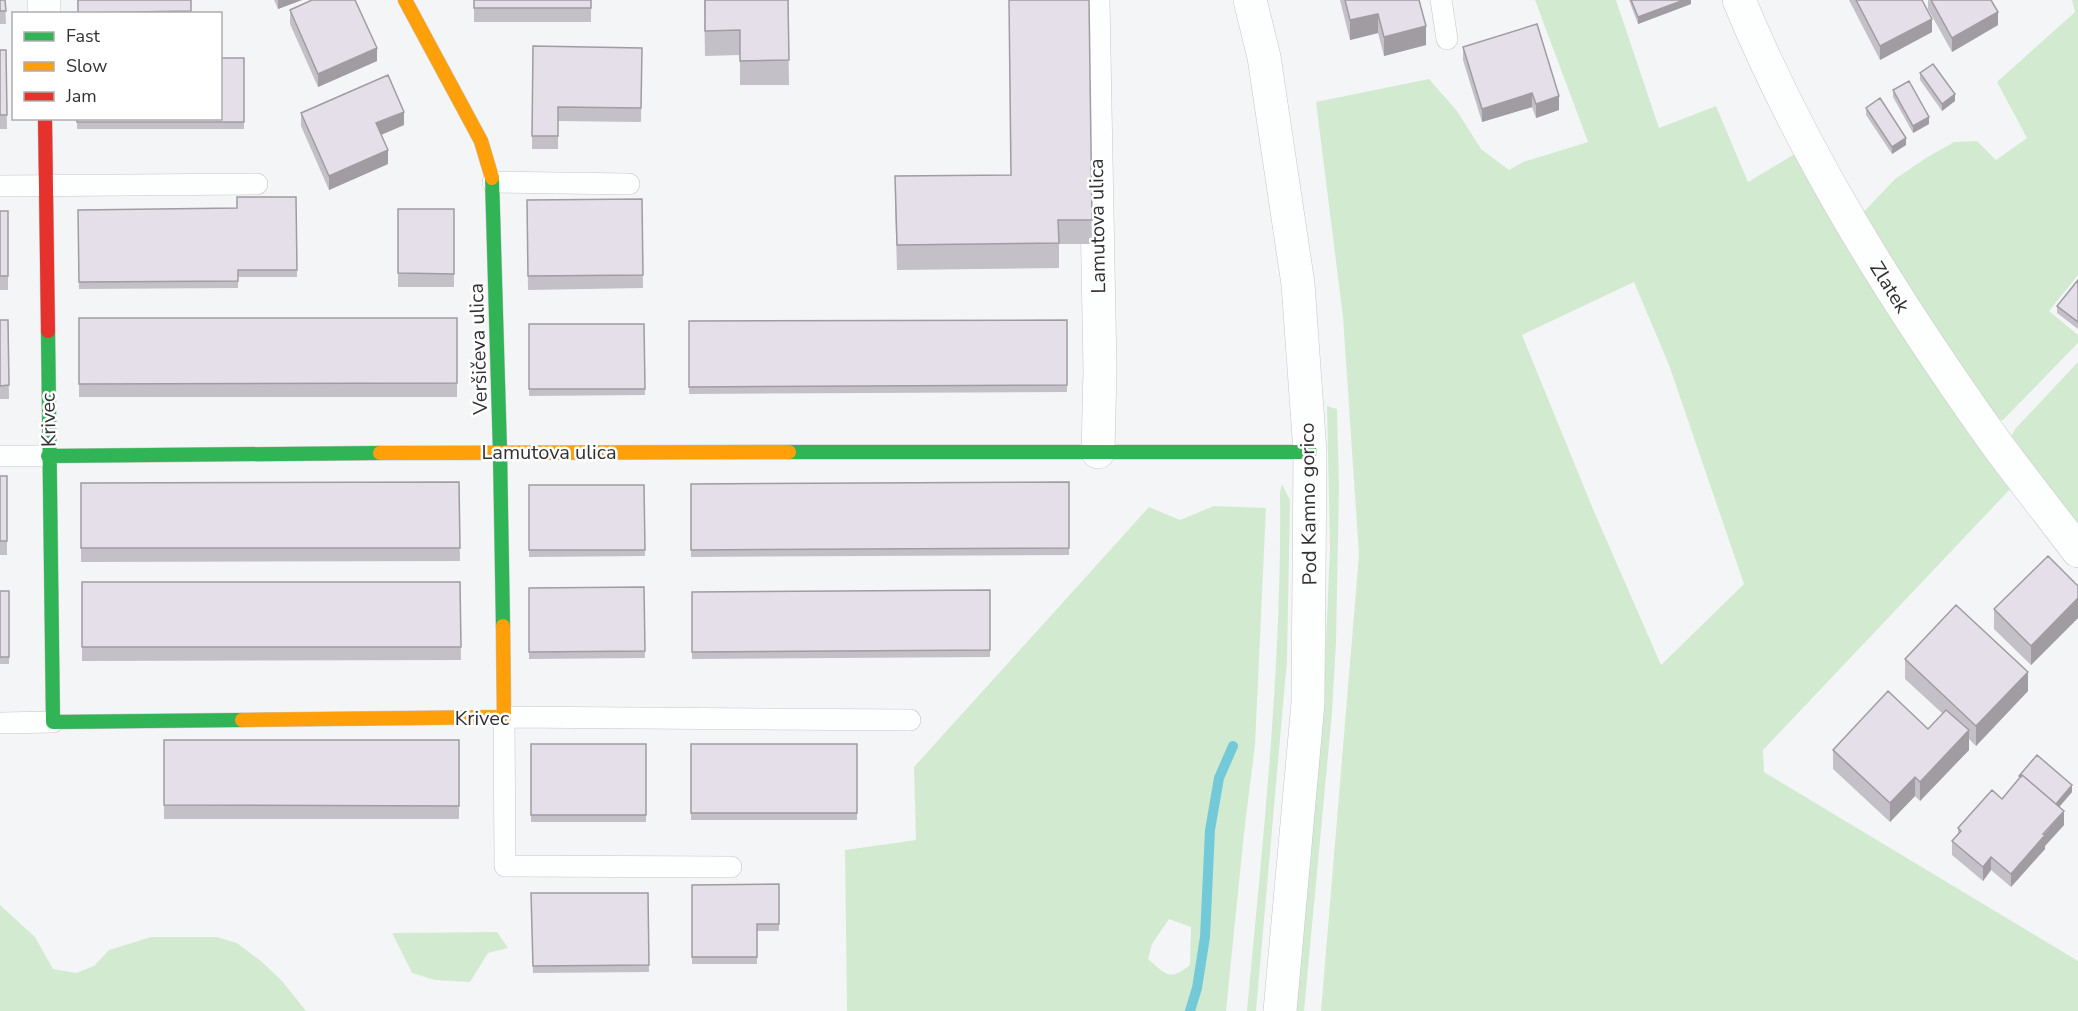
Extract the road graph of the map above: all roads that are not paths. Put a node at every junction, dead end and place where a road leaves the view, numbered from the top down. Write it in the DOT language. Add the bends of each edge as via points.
graph roads {
  1 [pos="405,0"];
  2 [pos="1093,0"];
  3 [pos="1250,0"];
  4 [pos="1441,0"];
  5 [pos="1738,0"];
  6 [pos="1447,39"];
  7 [pos="45,120"];
  8 [pos="493,182"];
  9 [pos="257,184"];
  10 [pos="629,184"];
  11 [pos="45,185"];
  12 [pos="0,186"];
  13 [pos="500,452"];
  14 [pos="1098,452"];
  15 [pos="1310,452"];
  16 [pos="0,456"];
  17 [pos="48,456"];
  18 [pos="2078,551"];
  19 [pos="504,717"];
  20 [pos="910,720"];
  21 [pos="53,722"];
  22 [pos="0,723"];
  23 [pos="730,867"];
  24 [pos="1280,1011"];
  1 -- 8 [label="street, Veršičeva ulica" via="482,141"];
  2 -- 14 [label="street, Lamutova ulica"];
  3 -- 15 [label="street, Pod Kamno gorico" via="1264,57 1298,284"];
  4 -- 6 [label="lane"];
  5 -- 18 [label="street, Zlatek" via="1763,60 1847,218 1985,427"];
  7 -- 11 [label="street, Krivec"];
  8 -- 10 [label="lane"];
  8 -- 13 [label="street, Veršičeva ulica"];
  9 -- 11 [label="lane"];
  11 -- 12 [label="lane"];
  11 -- 17 [label="street, Krivec"];
  13 -- 14 [label="street, Lamutova ulica"];
  13 -- 17 [label="street, Lamutova ulica"];
  13 -- 19 [label="street, Veršičeva ulica"];
  14 -- 15 [label="street, Lamutova ulica"];
  15 -- 24 [label="street, Pod Kamno gorico" via="1308,703"];
  16 -- 17 [label="lane, Lamutova ulica"];
  17 -- 21 [label="street, Krivec"];
  19 -- 20 [label="lane, Krivec"];
  19 -- 21 [label="street, Krivec"];
  19 -- 23 [label="lane" via="505,866"];
  21 -- 22 [label="lane, Krivec"];
}
